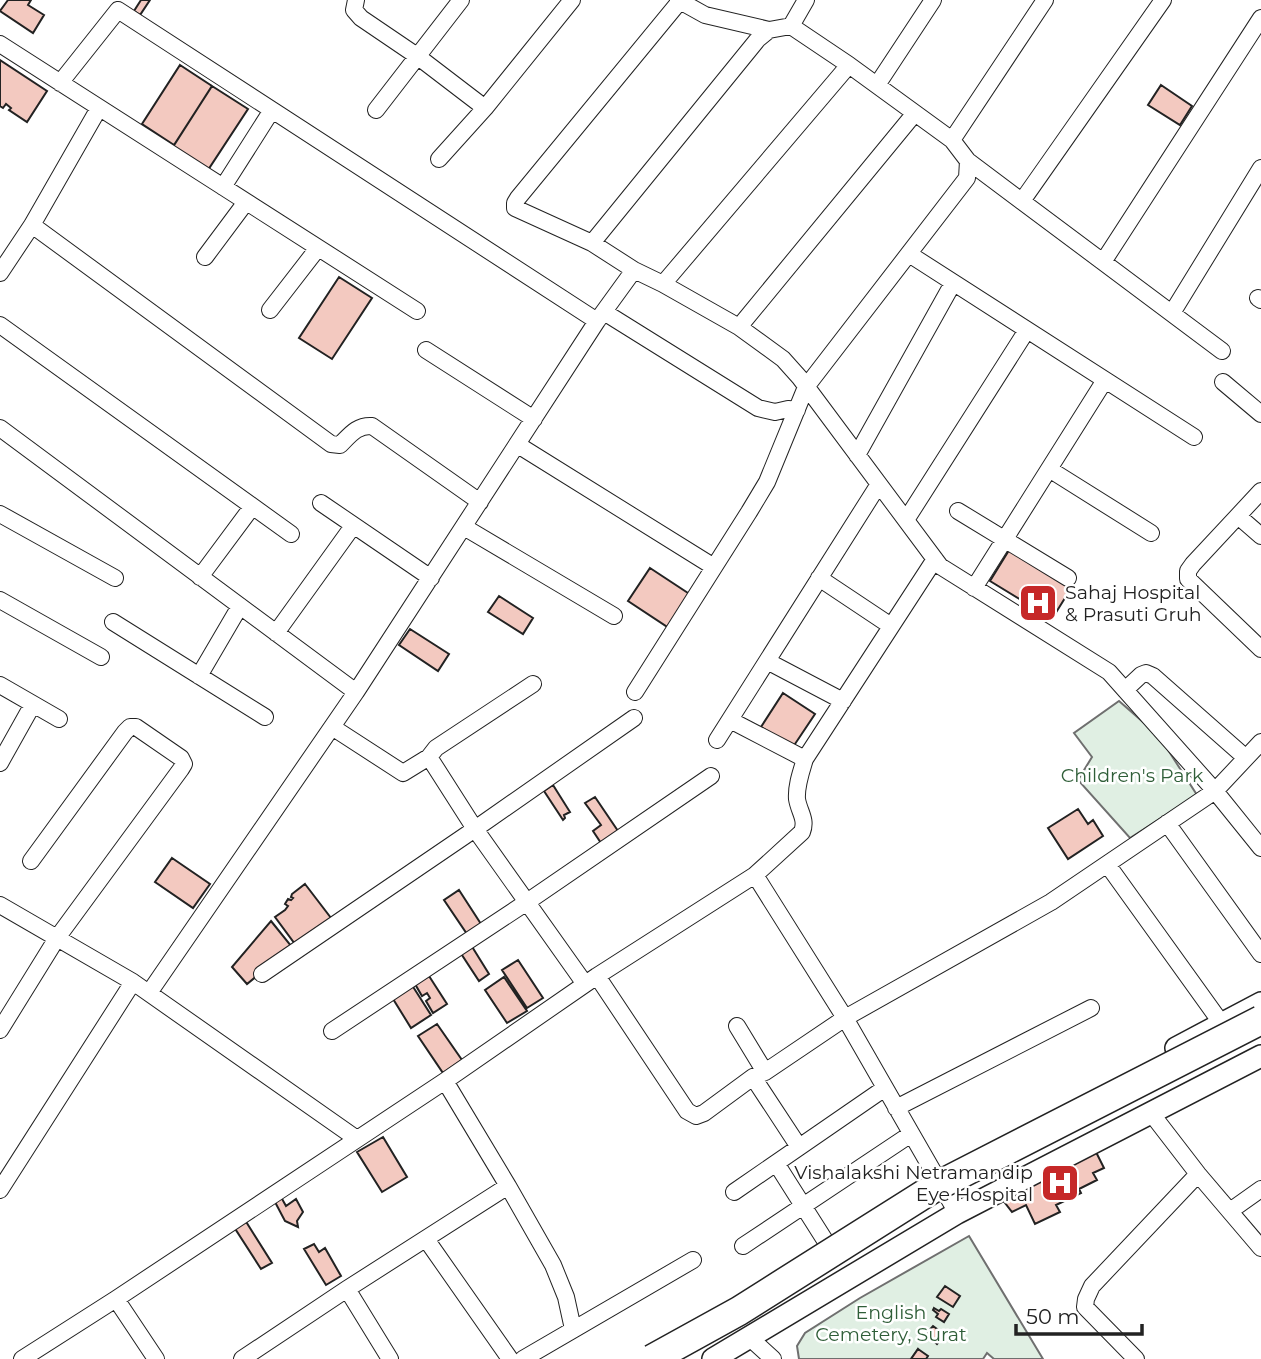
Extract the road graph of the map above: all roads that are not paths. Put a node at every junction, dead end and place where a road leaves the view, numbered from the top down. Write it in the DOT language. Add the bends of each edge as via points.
graph roads {
  1 [pos="356,0"];
  2 [pos="461,0"];
  3 [pos="572,0"];
  4 [pos="806,0"];
  5 [pos="933,0"];
  6 [pos="1045,0"];
  7 [pos="1163,0"];
  8 [pos="679,1"];
  9 [pos="1261,18"];
  10 [pos="791,26"];
  11 [pos="769,30"];
  12 [pos="0,44"];
  13 [pos="417,56"];
  14 [pos="849,65"];
  15 [pos="60,83"];
  16 [pos="877,85"];
  17 [pos="99,108"];
  18 [pos="485,108"];
  19 [pos="272,110"];
  20 [pos="376,110"];
  21 [pos="915,113"];
  22 [pos="951,141"];
  23 [pos="439,159"];
  24 [pos="968,161"];
  25 [pos="1261,168"];
  26 [pos="223,187"];
  27 [pos="1022,201"];
  28 [pos="246,202"];
  29 [pos="32,225"];
  30 [pos="592,243"];
  31 [pos="318,248"];
  32 [pos="909,254"];
  33 [pos="205,257"];
  34 [pos="1103,262"];
  35 [pos="634,270"];
  36 [pos="0,273"];
  37 [pos="953,283"];
  38 [pos="663,284"];
  39 [pos="270,310"];
  40 [pos="417,311"];
  41 [pos="1172,313"];
  42 [pos="601,316"];
  43 [pos="0,325"];
  44 [pos="739,327"];
  45 [pos="1027,330"];
  46 [pos="426,350"];
  47 [pos="1222,351"];
  48 [pos="1105,380"];
  49 [pos="1223,382"];
  50 [pos="806,387"];
  51 [pos="797,410"];
  52 [pos="1261,414"];
  53 [pos="534,419"];
  54 [pos="0,428"];
  55 [pos="1194,437"];
  56 [pos="518,445"];
  57 [pos="857,455"];
  58 [pos="1049,469"];
  59 [pos="879,484"];
  60 [pos="1261,491"];
  61 [pos="481,502"];
  62 [pos="321,503"];
  63 [pos="253,507"];
  64 [pos="958,511"];
  65 [pos="0,514"];
  66 [pos="1238,516"];
  67 [pos="906,520"];
  68 [pos="353,526"];
  69 [pos="464,527"];
  70 [pos="1151,533"];
  71 [pos="291,534"];
  72 [pos="1261,537"];
  73 [pos="1004,540"];
  74 [pos="934,559"];
  75 [pos="715,567"];
  76 [pos="200,577"];
  77 [pos="431,578"];
  78 [pos="819,578"];
  79 [pos="1068,578"];
  80 [pos="115,579"];
  81 [pos="974,588"];
  82 [pos="0,600"];
  83 [pos="240,606"];
  84 [pos="614,616"];
  85 [pos="113,622"];
  86 [pos="891,626"];
  87 [pos="276,634"];
  88 [pos="1261,649"];
  89 [pos="101,657"];
  90 [pos="767,661"];
  91 [pos="199,676"];
  92 [pos="533,684"];
  93 [pos="0,685"];
  94 [pos="1125,690"];
  95 [pos="356,692"];
  96 [pos="635,692"];
  97 [pos="843,701"];
  98 [pos="33,704"];
  99 [pos="265,717"];
  100 [pos="634,718"];
  101 [pos="59,719"];
  102 [pos="730,720"];
  103 [pos="332,727"];
  104 [pos="717,740"];
  105 [pos="1261,742"];
  106 [pos="429,757"];
  107 [pos="1246,758"];
  108 [pos="805,759"];
  109 [pos="0,763"];
  110 [pos="711,776"];
  111 [pos="1214,791"];
  112 [pos="1167,823"];
  113 [pos="475,829"];
  114 [pos="1261,848"];
  115 [pos="31,861"];
  116 [pos="1107,864"];
  117 [pos="755,875"];
  118 [pos="527,902"];
  119 [pos="0,905"];
  120 [pos="57,938"];
  121 [pos="1261,954"];
  122 [pos="262,974"];
  123 [pos="591,980"];
  124 [pos="133,982"];
  125 [pos="149,993"];
  126 [pos="1261,1003"];
  127 [pos="1091,1008"];
  128 [pos="845,1018"];
  129 [pos="1261,1020"];
  130 [pos="1222,1024"];
  131 [pos="737,1026"];
  132 [pos="0,1030"];
  133 [pos="332,1031"];
  134 [pos="1261,1035"];
  135 [pos="1261,1056"];
  136 [pos="759,1074"];
  137 [pos="445,1081"];
  138 [pos="885,1088"];
  139 [pos="897,1108"];
  140 [pos="1151,1113"];
  141 [pos="911,1134"];
  142 [pos="357,1139"];
  143 [pos="799,1147"];
  144 [pos="776,1163"];
  145 [pos="1198,1174"];
  146 [pos="935,1177"];
  147 [pos="508,1186"];
  148 [pos="1261,1189"];
  149 [pos="0,1190"];
  150 [pos="734,1192"];
  151 [pos="804,1206"];
  152 [pos="1230,1211"];
  153 [pos="957,1213"];
  154 [pos="426,1239"];
  155 [pos="826,1242"];
  156 [pos="743,1245"];
  157 [pos="1261,1248"];
  158 [pos="693,1260"];
  159 [pos="347,1289"];
  160 [pos="116,1299"];
  161 [pos="573,1329"];
  162 [pos="750,1338"];
  163 [pos="22,1359"];
  164 [pos="156,1359"];
  165 [pos="242,1359"];
  166 [pos="390,1359"];
  167 [pos="510,1359"];
  168 [pos="523,1359"];
  169 [pos="634,1359"];
  170 [pos="652,1359"];
  171 [pos="683,1359"];
  172 [pos="713,1359"];
  173 [pos="773,1359"];
  174 [pos="1136,1359"];
  1 -- 13 [label="street" via="354,10 361,18"];
  2 -- 13 [label="street"];
  3 -- 18 [label="street"];
  4 -- 10 [label="street"];
  5 -- 16 [label="street"];
  6 -- 22 [label="street"];
  7 -- 27 [label="street"];
  8 -- 11 [label="street" via="705,15"];
  8 -- 30 [label="street" via="515,203 522,212"];
  9 -- 34 [label="street"];
  10 -- 11 [label="street"];
  10 -- 14 [label="street"];
  11 -- 30 [label="street"];
  12 -- 15 [label="street"];
  13 -- 18 [label="street"];
  13 -- 20 [label="street"];
  14 -- 16 [label="street"];
  14 -- 38 [label="street"];
  15 -- 17 [label="street"];
  15 -- 19 [label="street" via="118,10"];
  16 -- 21 [label="street"];
  17 -- 26 [label="street"];
  17 -- 29 [label="street"];
  18 -- 23 [label="street"];
  19 -- 26 [label="street"];
  19 -- 42 [label="street"];
  21 -- 22 [label="street"];
  21 -- 44 [label="street"];
  22 -- 24 [label="street"];
  24 -- 27 [label="street"];
  24 -- 32 [label="street" via="967,178"];
  25 -- 41 [label="street"];
  26 -- 28 [label="street"];
  27 -- 34 [label="street"];
  28 -- 31 [label="street"];
  28 -- 33 [label="street"];
  29 -- 36 [label="street"];
  29 -- 61 [label="street" via="331,444 340,445 356,429 372,426"];
  30 -- 35 [label="street"];
  31 -- 39 [label="street"];
  31 -- 40 [label="street"];
  32 -- 37 [label="street"];
  32 -- 50 [label="street"];
  34 -- 41 [label="street"];
  35 -- 38 [label="street"];
  35 -- 42 [label="street"];
  37 -- 45 [label="street"];
  37 -- 57 [label="street"];
  38 -- 44 [label="street"];
  41 -- 47 [label="street"];
  42 -- 51 [label="street" via="758,408"];
  42 -- 53 [label="street"];
  43 -- 63 [label="street"];
  44 -- 50 [label="street" via="783,359"];
  45 -- 48 [label="street"];
  45 -- 67 [label="street"];
  46 -- 53 [label="street"];
  48 -- 55 [label="street"];
  48 -- 58 [label="street"];
  49 -- 52 [label="street"];
  50 -- 51 [label="street"];
  50 -- 57 [label="street"];
  51 -- 75 [label="street" via="766,482"];
  53 -- 56 [label="street"];
  54 -- 76 [label="street"];
  56 -- 61 [label="street"];
  56 -- 75 [label="street"];
  57 -- 59 [label="street"];
  58 -- 70 [label="street"];
  58 -- 73 [label="street"];
  59 -- 67 [label="street"];
  59 -- 78 [label="street"];
  60 -- 66 [label="street"];
  61 -- 69 [label="street"];
  62 -- 68 [label="street"];
  63 -- 71 [label="street"];
  63 -- 76 [label="street"];
  64 -- 73 [label="street"];
  65 -- 80 [label="street"];
  66 -- 72 [label="street"];
  66 -- 88 [label="street" via="1193,564 1188,579"];
  67 -- 74 [label="street"];
  68 -- 77 [label="street"];
  68 -- 87 [label="street"];
  69 -- 77 [label="street"];
  69 -- 84 [label="street"];
  73 -- 79 [label="street"];
  73 -- 81 [label="street"];
  74 -- 81 [label="street"];
  74 -- 86 [label="street"];
  75 -- 96 [label="street"];
  76 -- 83 [label="street"];
  77 -- 95 [label="street"];
  78 -- 86 [label="street"];
  78 -- 90 [label="street"];
  81 -- 94 [label="street" via="1109,672"];
  82 -- 89 [label="street"];
  83 -- 87 [label="street"];
  83 -- 91 [label="street"];
  85 -- 91 [label="street"];
  86 -- 97 [label="street"];
  87 -- 95 [label="street"];
  90 -- 97 [label="street"];
  90 -- 102 [label="street"];
  91 -- 99 [label="street"];
  92 -- 106 [label="street"];
  93 -- 98 [label="street"];
  94 -- 107 [label="street" via="1141,675 1153,676"];
  94 -- 111 [label="street"];
  95 -- 103 [label="street"];
  97 -- 108 [label="street"];
  98 -- 101 [label="street"];
  98 -- 109 [label="street"];
  100 -- 113 [label="street"];
  102 -- 104 [label="street"];
  102 -- 108 [label="street"];
  103 -- 106 [label="street" via="403,774"];
  103 -- 125 [label="street"];
  105 -- 107 [label="street"];
  106 -- 113 [label="street"];
  107 -- 111 [label="street"];
  108 -- 117 [label="street" via="797,797 805,825 802,832"];
  110 -- 118 [label="street"];
  111 -- 112 [label="street"];
  111 -- 114 [label="street"];
  112 -- 116 [label="street"];
  112 -- 121 [label="street"];
  113 -- 118 [label="street"];
  113 -- 122 [label="street"];
  115 -- 120 [label="street" via="130,727 181,758 181,769"];
  116 -- 128 [label="street" via="1051,902"];
  116 -- 130 [label="street"];
  117 -- 123 [label="street"];
  117 -- 128 [label="street"];
  118 -- 123 [label="street"];
  118 -- 133 [label="street"];
  119 -- 120 [label="street"];
  120 -- 124 [label="street"];
  120 -- 132 [label="street"];
  123 -- 136 [label="street" via="687,1111 696,1116 704,1113"];
  123 -- 137 [label="street"];
  124 -- 125 [label="street"];
  124 -- 149 [label="street"];
  125 -- 142 [label="street"];
  126 -- 130 [label="street"];
  127 -- 139 [label="street"];
  128 -- 136 [label="street"];
  128 -- 138 [label="street"];
  129 -- 170 [label="highway, bridge" via="937,1186 739,1311"];
  130 -- 146 [label="street"];
  131 -- 136 [label="street"];
  134 -- 171 [label="highway" via="943,1200"];
  135 -- 140 [label="street"];
  136 -- 143 [label="street"];
  137 -- 142 [label="street"];
  137 -- 147 [label="street"];
  138 -- 139 [label="street"];
  138 -- 143 [label="street"];
  139 -- 141 [label="street"];
  140 -- 145 [label="street"];
  140 -- 153 [label="street"];
  141 -- 146 [label="street"];
  141 -- 151 [label="street"];
  142 -- 160 [label="street"];
  143 -- 144 [label="street"];
  144 -- 150 [label="street"];
  144 -- 151 [label="street"];
  145 -- 152 [label="street"];
  145 -- 174 [label="street" via="1092,1286 1086,1299 1085,1307"];
  146 -- 153 [label="street"];
  146 -- 155 [label="street"];
  147 -- 154 [label="street"];
  147 -- 161 [label="street" via="552,1265"];
  148 -- 152 [label="street"];
  151 -- 155 [label="street"];
  151 -- 156 [label="street"];
  152 -- 157 [label="street"];
  153 -- 162 [label="street"];
  154 -- 159 [label="street"];
  154 -- 167 [label="street"];
  155 -- 169 [label="street"];
  158 -- 161 [label="street"];
  159 -- 165 [label="street"];
  159 -- 166 [label="street"];
  160 -- 163 [label="street"];
  160 -- 164 [label="street"];
  161 -- 168 [label="street"];
  162 -- 172 [label="street"];
  162 -- 173 [label="street"];
}
